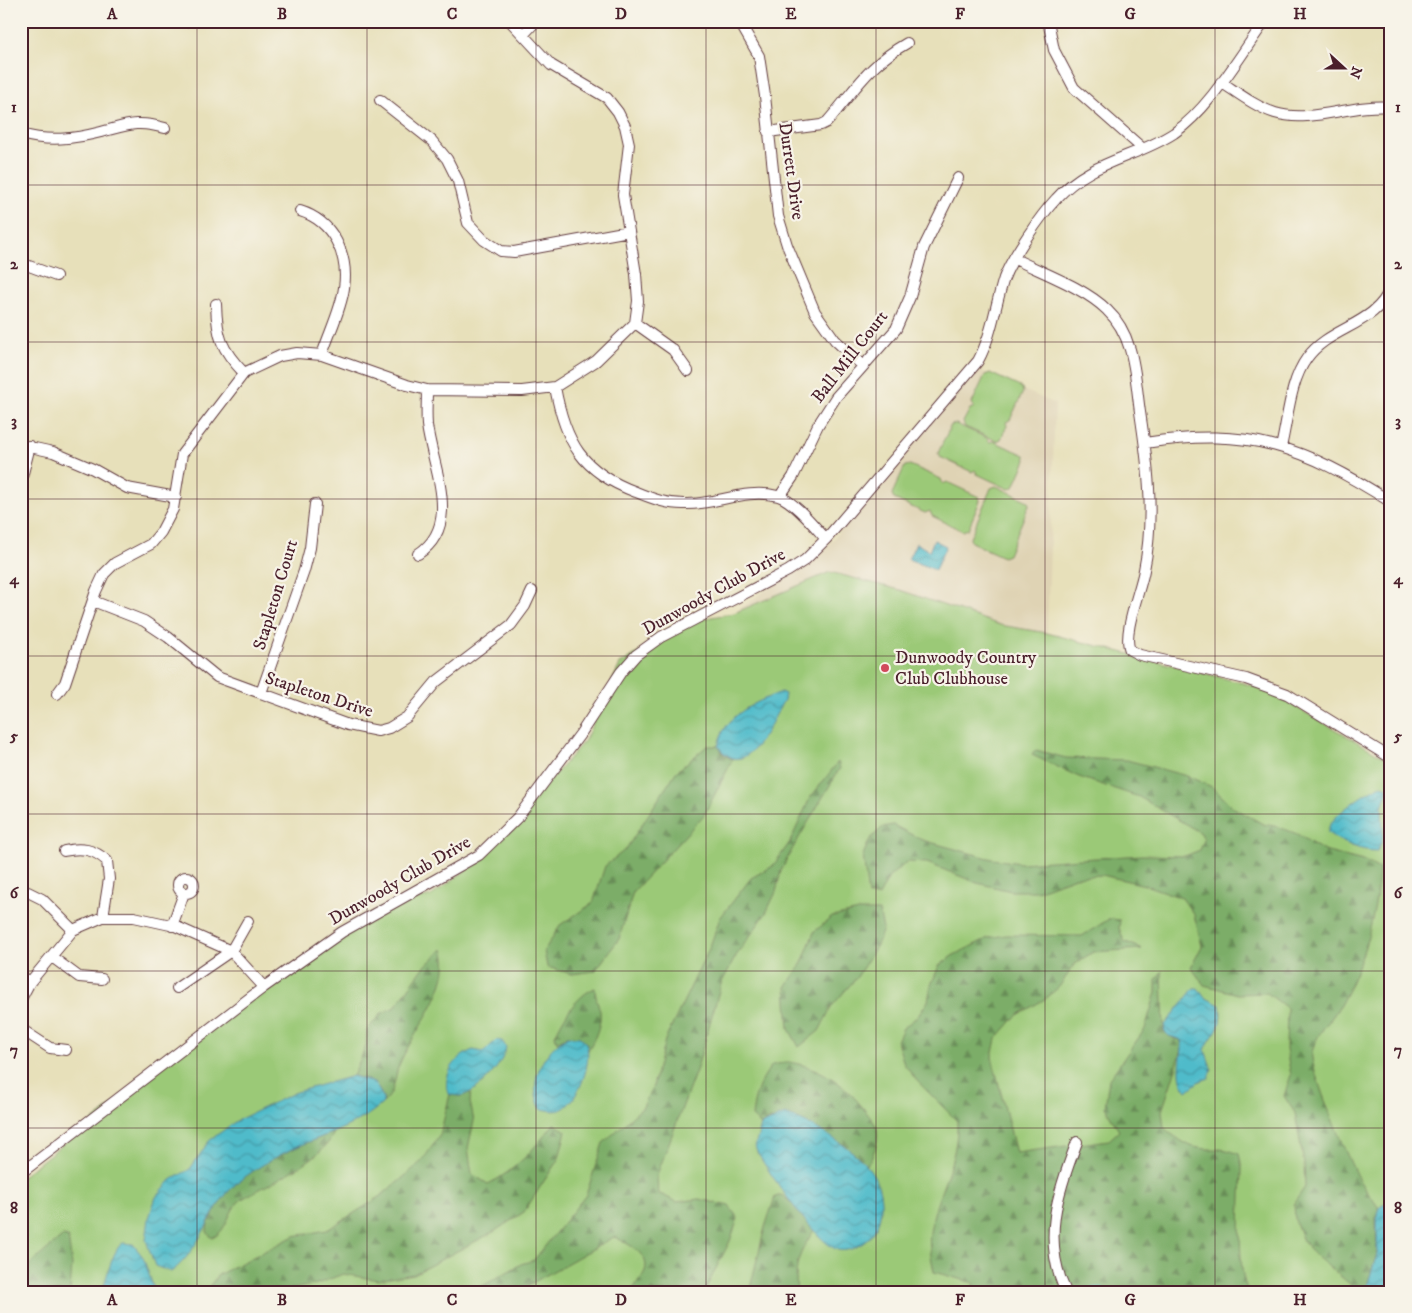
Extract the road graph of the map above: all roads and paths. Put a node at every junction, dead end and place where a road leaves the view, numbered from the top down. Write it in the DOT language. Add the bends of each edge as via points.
graph roads {
  1 [pos="510,21"];
  2 [pos="536,21"];
  3 [pos="739,21"];
  4 [pos="1048,21"];
  5 [pos="1265,21"];
  6 [pos="524,34"];
  7 [pos="907,43"];
  8 [pos="1221,82"];
  9 [pos="380,100"];
  10 [pos="1391,107"];
  11 [pos="166,128"];
  12 [pos="768,132"];
  13 [pos="21,134"];
  14 [pos="1142,148"];
  15 [pos="958,178"];
  16 [pos="300,211"];
  17 [pos="629,231"];
  18 [pos="1015,259"];
  19 [pos="21,263"];
  20 [pos="56,276"];
  21 [pos="1391,287"];
  22 [pos="216,304"];
  23 [pos="635,322"];
  24 [pos="322,354"];
  25 [pos="863,366"];
  26 [pos="688,371"];
  27 [pos="244,373"];
  28 [pos="555,387"];
  29 [pos="427,390"];
  30 [pos="1145,443"];
  31 [pos="26,446"];
  32 [pos="1281,447"];
  33 [pos="21,481"];
  34 [pos="780,496"];
  35 [pos="176,498"];
  36 [pos="1391,502"];
  37 [pos="316,504"];
  38 [pos="826,539"];
  39 [pos="418,554"];
  40 [pos="532,590"];
  41 [pos="93,601"];
  42 [pos="57,694"];
  43 [pos="261,694"];
  44 [pos="1391,758"];
  45 [pos="64,851"];
  46 [pos="28,892"];
  47 [pos="184,893"];
  48 [pos="102,917"];
  49 [pos="248,921"];
  50 [pos="172,926"];
  51 [pos="72,930"];
  52 [pos="231,951"];
  53 [pos="52,957"];
  54 [pos="102,979"];
  55 [pos="26,980"];
  56 [pos="264,987"];
  57 [pos="177,988"];
  58 [pos="21,1000"];
  59 [pos="21,1029"];
  60 [pos="66,1050"];
  61 [pos="1077,1142"];
  62 [pos="21,1173"];
  63 [pos="1066,1292"];
  1 -- 6 [label="street"];
  2 -- 6 [label="street"];
  3 -- 12 [label="street, Durrett Drive" via="759,56"];
  4 -- 14 [label="street" via="1054,50 1074,88"];
  5 -- 8 [label="street, Dunwoody Club Drive"];
  6 -- 17 [label="street" via="551,65 592,87 618,112 629,144 623,195"];
  7 -- 12 [label="street" via="889,53 859,81 828,122"];
  8 -- 10 [label="street" via="1264,109 1285,115 1304,116 1355,107"];
  8 -- 14 [label="street, Dunwoody Club Drive" via="1185,125"];
  9 -- 17 [label="street" via="432,141 447,159 458,181 468,223 484,240 501,251 514,252"];
  11 -- 13 [label="street" via="124,124 102,132 50,140"];
  12 -- 25 [label="street, Durrett Drive" via="778,216 801,283 825,327"];
  14 -- 18 [label="street, Dunwoody Club Drive" via="1095,168 1074,182 1044,212"];
  15 -- 25 [label="street, Ball Mill Court" via="927,240 896,329"];
  16 -- 24 [label="street" via="310,214 330,229 344,262 344,291"];
  17 -- 23 [label="street" via="638,301"];
  18 -- 30 [label="street" via="1093,299 1118,322 1132,354"];
  18 -- 38 [label="street, Dunwoody Club Drive" via="1004,280 978,361"];
  19 -- 20 [label="street"];
  21 -- 32 [label="street" via="1370,316 1327,338 1306,358 1296,381"];
  22 -- 27 [label="street" via="222,346"];
  23 -- 26 [label="street" via="673,350"];
  23 -- 28 [label="street" via="596,361"];
  24 -- 27 [label="street" via="280,356"];
  24 -- 29 [label="street"];
  25 -- 34 [label="street, Ball Mill Court" via="830,406"];
  27 -- 35 [label="street" via="182,454"];
  28 -- 29 [label="street" via="522,391"];
  28 -- 34 [label="street" via="560,414 574,448 605,478 627,489 661,502 687,504 737,494"];
  29 -- 39 [label="street" via="427,424 442,494 443,514 432,544"];
  30 -- 32 [label="street" via="1212,436"];
  30 -- 44 [label="street" via="1150,535 1127,642 1130,650 1246,679 1287,694"];
  31 -- 33 [label="street"];
  31 -- 35 [label="street" via="52,452 93,469 127,488"];
  32 -- 36 [label="street" via="1347,474"];
  34 -- 38 [label="street" via="803,514"];
  35 -- 41 [label="street" via="162,532 151,544 108,568"];
  37 -- 43 [label="street, Stapleton Court" via="304,571"];
  38 -- 56 [label="street, Dunwoody Club Drive" via="805,560 788,571 661,637 636,655 518,818 479,855 342,932"];
  40 -- 43 [label="street, Stapleton Drive" via="511,625 451,668 408,717 389,728 362,730"];
  41 -- 42 [label="street" via="65,682"];
  41 -- 43 [label="street, Stapleton Drive" via="144,621 217,677"];
  45 -- 48 [label="street" via="80,847 107,860 109,879"];
  46 -- 51 [label="street" via="42,899"];
  47 -- 50 [label="street"];
  48 -- 50 [label="street" via="134,917"];
  48 -- 51 [label="street"];
  49 -- 52 [label="street"];
  50 -- 52 [label="street"];
  51 -- 53 [label="street"];
  52 -- 56 [label="street"];
  52 -- 57 [label="street"];
  53 -- 54 [label="street" via="79,977"];
  53 -- 55 [label="street"];
  55 -- 58 [label="street"];
  56 -- 62 [label="street, Dunwoody Club Drive"];
  59 -- 60 [label="street" via="50,1048"];
  61 -- 63 [label="street" via="1060,1185 1052,1241 1055,1264"];
}
